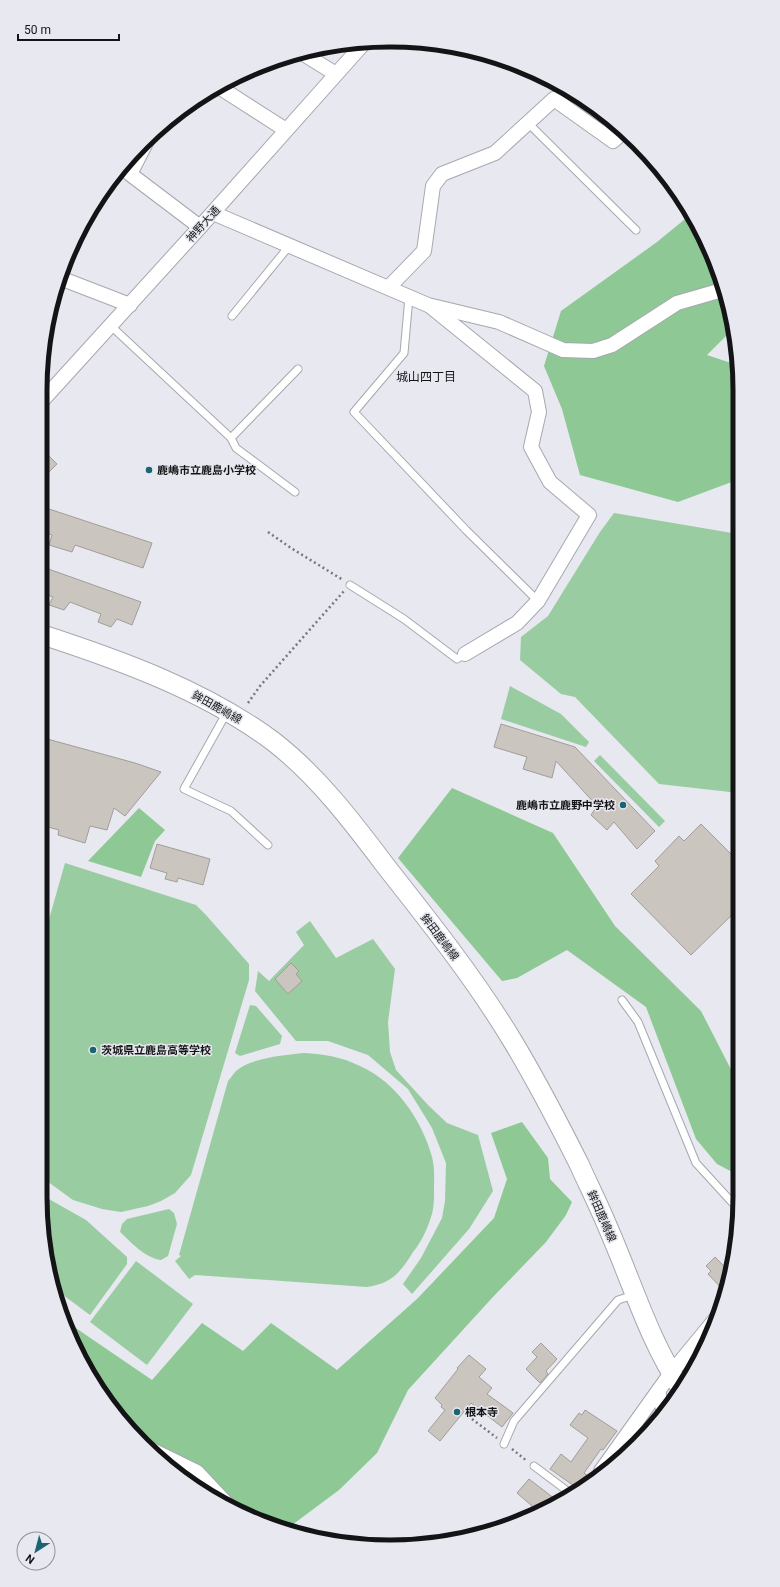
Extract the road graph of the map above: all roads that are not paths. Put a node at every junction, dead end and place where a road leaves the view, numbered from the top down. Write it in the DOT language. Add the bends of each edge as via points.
graph roads {
  1 [pos="359,49"];
  2 [pos="309,57"];
  3 [pos="336,74"];
  4 [pos="224,90"];
  5 [pos="528,123"];
  6 [pos="286,130"];
  7 [pos="620,135"];
  8 [pos="140,156"];
  9 [pos="213,213"];
  10 [pos="200,228"];
  11 [pos="636,230"];
  12 [pos="290,245"];
  13 [pos="65,280"];
  14 [pos="389,287"];
  15 [pos="718,291"];
  16 [pos="410,297"];
  17 [pos="130,305"];
  18 [pos="428,305"];
  19 [pos="232,316"];
  20 [pos="111,326"];
  21 [pos="298,369"];
  22 [pos="47,395"];
  23 [pos="231,438"];
  24 [pos="296,492"];
  25 [pos="350,585"];
  26 [pos="538,601"];
  27 [pos="47,636"];
  28 [pos="465,654"];
  29 [pos="227,712"];
  30 [pos="268,845"];
  31 [pos="622,1000"];
  32 [pos="733,1203"];
  33 [pos="634,1294"];
  34 [pos="706,1331"];
  35 [pos="671,1373"];
  36 [pos="678,1383"];
  37 [pos="658,1392"];
  38 [pos="662,1406"];
  39 [pos="504,1444"];
  40 [pos="167,1457"];
  41 [pos="607,1462"];
  42 [pos="534,1466"];
  43 [pos="567,1491"];
  44 [pos="217,1493"];
  1 -- 3 [label="street, 神野大通"];
  2 -- 3 [label="street"];
  3 -- 6 [label="street, 神野大通"];
  4 -- 6 [label="street"];
  5 -- 7 [label="street" via="554,99 613,141"];
  5 -- 11 [label="lane"];
  5 -- 14 [label="street" via="495,153 442,174 433,186 424,250"];
  6 -- 9 [label="street, 神野大通"];
  8 -- 10 [label="street" via="130,174"];
  9 -- 10 [label="street, 神野大通"];
  9 -- 12 [label="street"];
  10 -- 17 [label="street, 神野大通"];
  12 -- 14 [label="street"];
  12 -- 19 [label="lane"];
  13 -- 17 [label="street"];
  14 -- 16 [label="street"];
  15 -- 18 [label="street" via="677,303 612,345 593,351 563,350 499,322"];
  16 -- 18 [label="street"];
  16 -- 26 [label="lane" via="404,353 354,412 466,530"];
  17 -- 20 [label="street, 神野大通"];
  18 -- 26 [label="street" via="535,391 539,412 531,447 550,482 589,515"];
  20 -- 22 [label="street, 神野大通"];
  20 -- 23 [label="lane"];
  21 -- 23 [label="lane"];
  23 -- 24 [label="lane" via="236,448"];
  25 -- 28 [label="lane" via="404,619 457,659"];
  26 -- 28 [label="street" via="517,623"];
  27 -- 29 [label="main road, 鉾田鹿嶋線" via="136,668"];
  29 -- 30 [label="lane" via="184,789 231,811"];
  29 -- 33 [label="main road, 鉾田鹿嶋線" via="275,743 297,761 330,796 434,928 486,1000 516,1046 547,1102 610,1231"];
  31 -- 32 [label="lane" via="638,1022 696,1162"];
  33 -- 35 [label="main road, 鉾田鹿嶋線"];
  33 -- 39 [label="lane" via="618,1300 514,1421"];
  34 -- 35 [label="street"];
  35 -- 36 [label="main road, 鉾田鹿嶋線"];
  35 -- 37 [label="street"];
  37 -- 38 [label="street"];
  37 -- 41 [label="street"];
  40 -- 44 [label="street" via="197,1472"];
  42 -- 43 [label="lane"];
}
